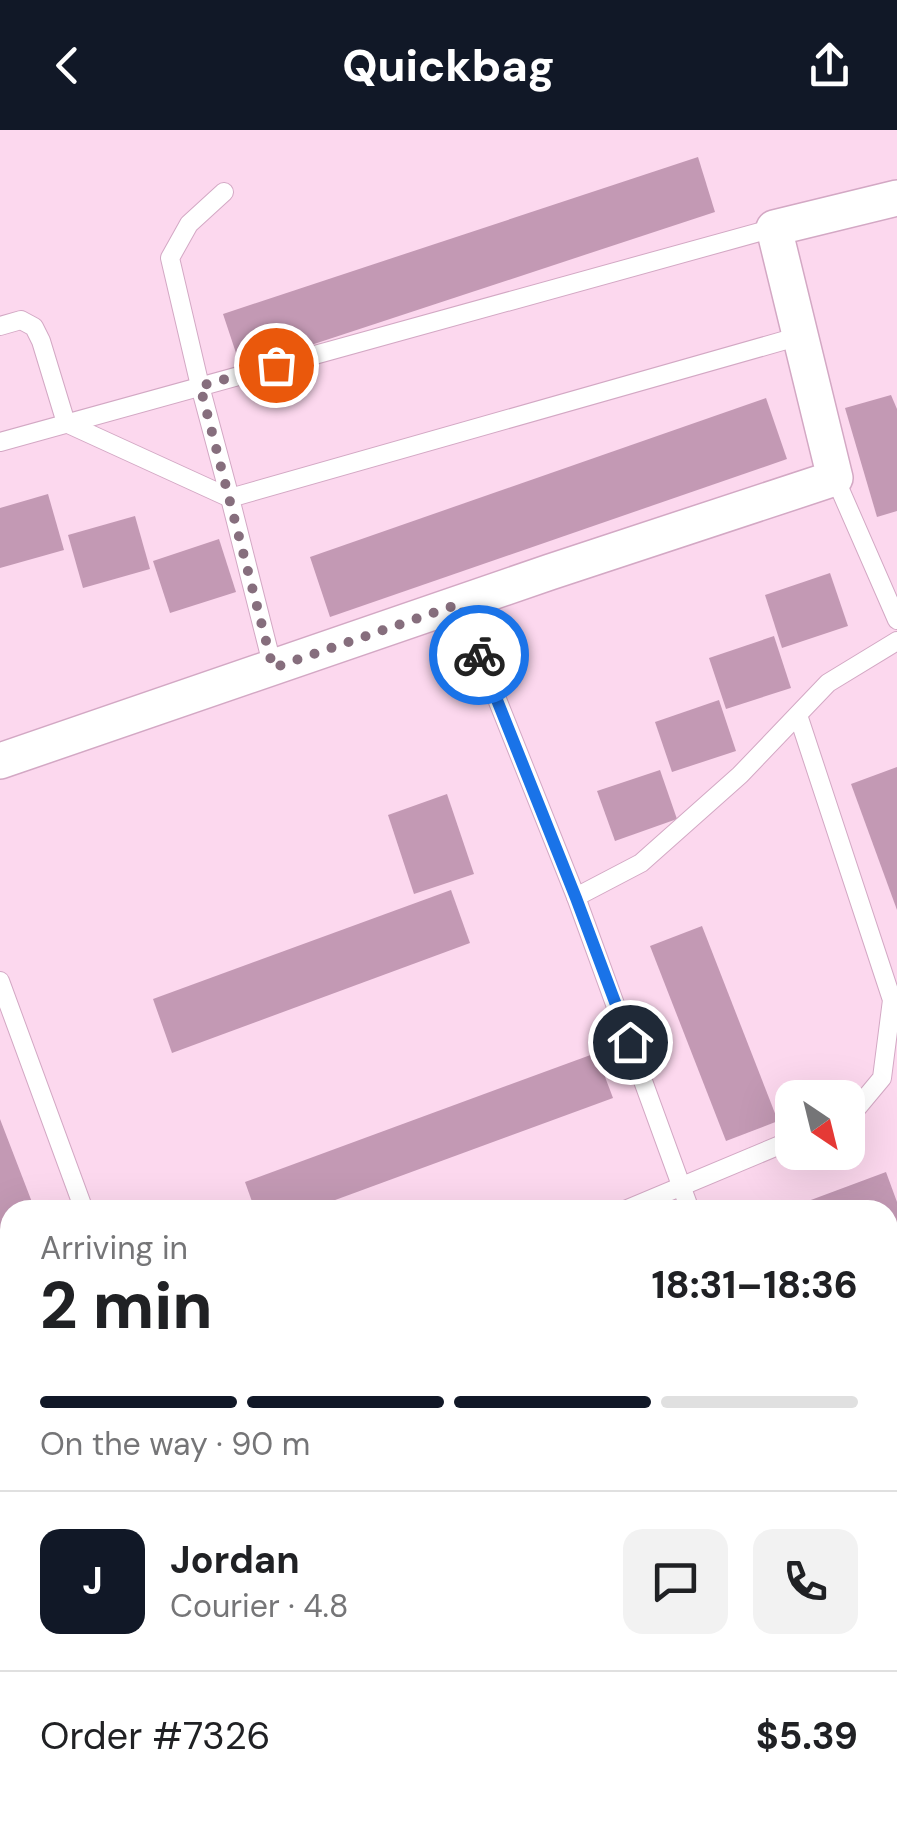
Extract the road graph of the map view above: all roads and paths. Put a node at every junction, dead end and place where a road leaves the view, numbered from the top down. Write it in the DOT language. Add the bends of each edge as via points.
graph roads {
  1 [pos="224,192"];
  2 [pos="897,198"];
  3 [pos="774,228"];
  4 [pos="0,326"];
  5 [pos="800,336"];
  6 [pos="200,386"];
  7 [pos="66,424"];
  8 [pos="0,442"];
  9 [pos="835,478"];
  10 [pos="230,498"];
  11 [pos="459,604"];
  12 [pos="897,620"];
  13 [pos="897,642"];
  14 [pos="273,668"];
  15 [pos="798,716"];
  16 [pos="0,761"];
  17 [pos="576,898"];
  18 [pos="0,981"];
  19 [pos="865,1098"];
  20 [pos="775,1147"];
  21 [pos="682,1188"];
  22 [pos="80,1200"];
  23 [pos="650,1200"];
  24 [pos="686,1200"];
  1 -- 6 [label="lane" via="189,224 170,258"];
  2 -- 3 [label="street"];
  3 -- 5 [label="street"];
  3 -- 6 [label="lane"];
  4 -- 7 [label="lane" via="21,320 34,326"];
  5 -- 9 [label="street"];
  5 -- 10 [label="lane"];
  6 -- 7 [label="lane"];
  6 -- 10 [label="lane"];
  7 -- 8 [label="lane"];
  7 -- 10 [label="lane"];
  9 -- 11 [label="street"];
  9 -- 12 [label="lane"];
  10 -- 14 [label="lane"];
  11 -- 14 [label="street"];
  11 -- 17 [label="lane"];
  13 -- 15 [label="lane" via="828,684"];
  14 -- 16 [label="street"];
  15 -- 17 [label="lane" via="642,863"];
  15 -- 19 [label="lane" via="892,1000 882,1078"];
  17 -- 21 [label="lane"];
  18 -- 22 [label="lane"];
  20 -- 21 [label="lane"];
  21 -- 23 [label="lane"];
  21 -- 24 [label="lane"];
}
